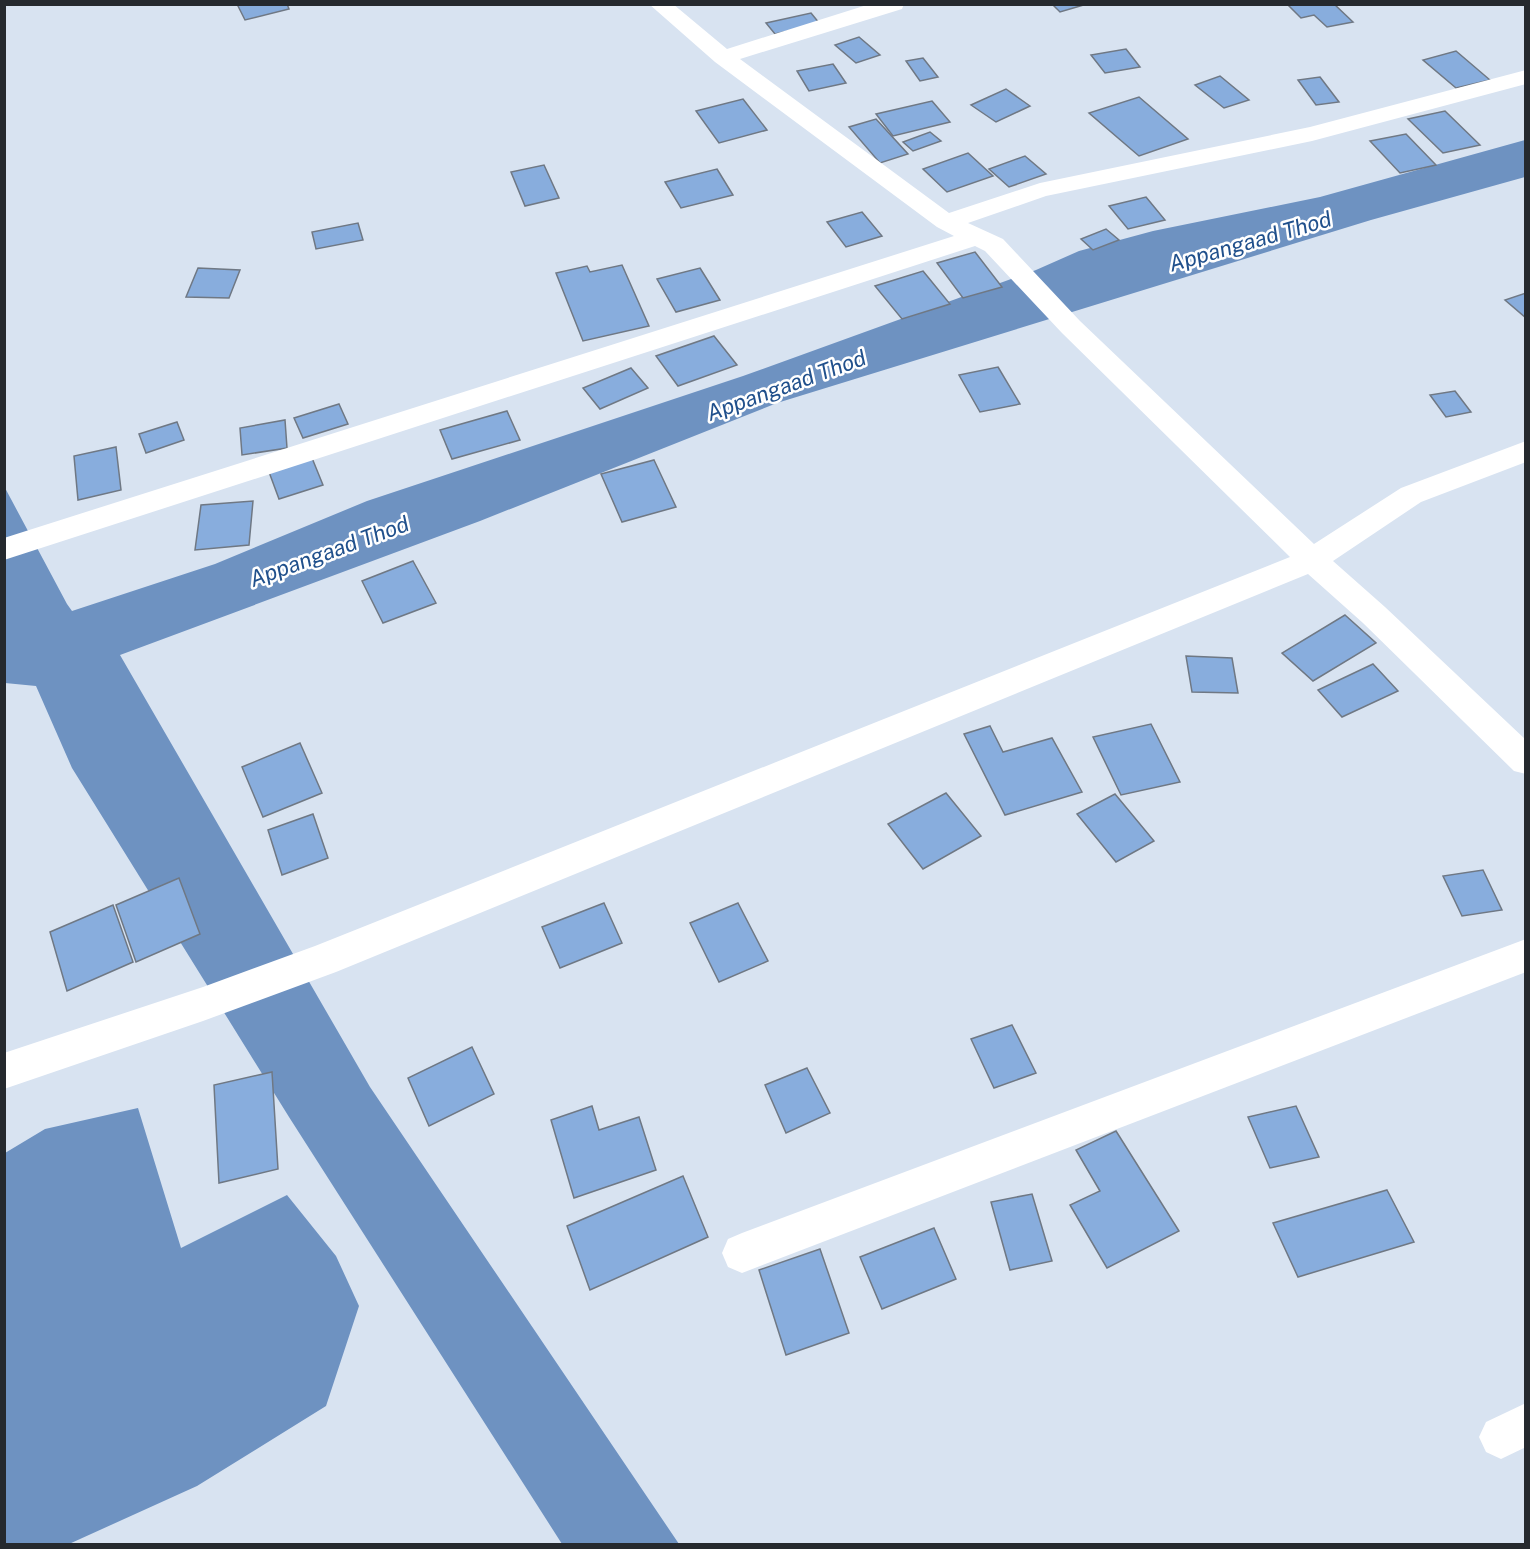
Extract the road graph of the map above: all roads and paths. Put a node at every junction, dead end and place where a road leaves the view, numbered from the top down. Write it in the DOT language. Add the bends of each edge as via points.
graph roads {
  1 [pos="659,4"];
  2 [pos="894,4"];
  3 [pos="723,57"];
  4 [pos="1526,77"];
  5 [pos="946,222"];
  6 [pos="987,241"];
  7 [pos="1526,451"];
  8 [pos="4,549"];
  9 [pos="1312,560"];
  10 [pos="1526,761"];
  11 [pos="1526,955"];
  12 [pos="4,1071"];
  13 [pos="742,1253"];
  1 -- 3 [label="street"];
  2 -- 3 [label="street"];
  3 -- 5 [label="street"];
  4 -- 5 [label="street" via="1312,134 1040,190"];
  5 -- 6 [label="street"];
  6 -- 8 [label="street"];
  6 -- 9 [label="street"];
  7 -- 9 [label="street" via="1411,495"];
  9 -- 10 [label="street"];
  9 -- 12 [label="street" via="323,960"];
  11 -- 13 [label="street"];
}
